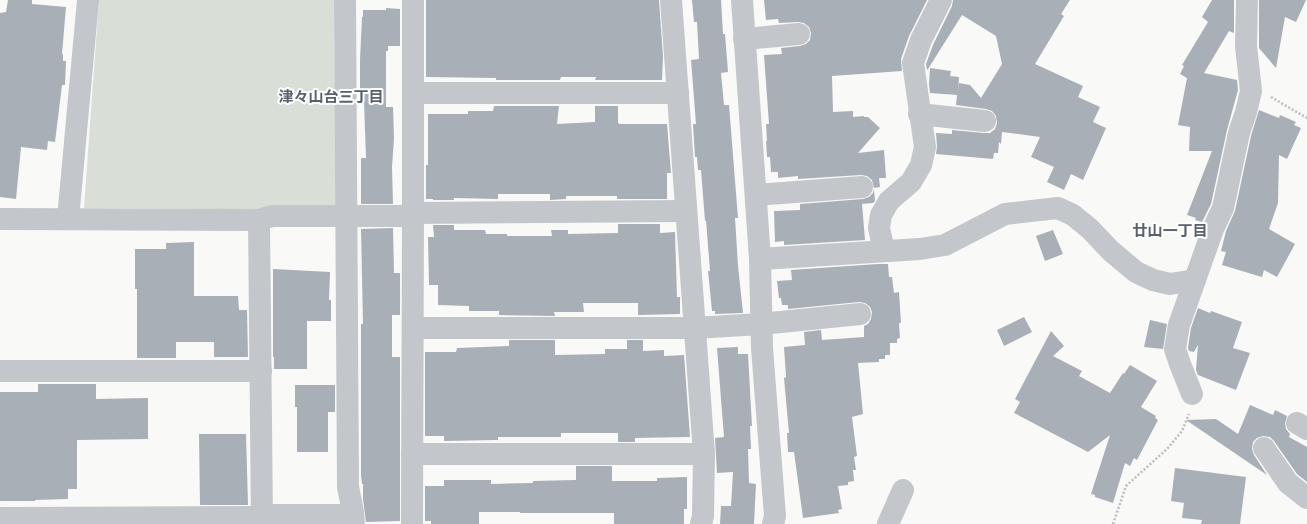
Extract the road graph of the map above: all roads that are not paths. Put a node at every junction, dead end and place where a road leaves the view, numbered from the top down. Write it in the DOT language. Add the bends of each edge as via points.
graph roads {
  1 [pos="88,0"];
  2 [pos="345,0"];
  3 [pos="412,0"];
  4 [pos="671,0"];
  5 [pos="742,0"];
  6 [pos="941,0"];
  7 [pos="1247,0"];
  8 [pos="798,34"];
  9 [pos="744,39"];
  10 [pos="413,93"];
  11 [pos="678,94"];
  12 [pos="919,114"];
  13 [pos="985,121"];
  14 [pos="862,187"];
  15 [pos="756,195"];
  16 [pos="686,211"];
  17 [pos="413,212"];
  18 [pos="347,216"];
  19 [pos="0,219"];
  20 [pos="68,220"];
  21 [pos="259,220"];
  22 [pos="884,251"];
  23 [pos="760,259"];
  24 [pos="1195,280"];
  25 [pos="860,314"];
  26 [pos="761,324"];
  27 [pos="413,328"];
  28 [pos="694,328"];
  29 [pos="261,370"];
  30 [pos="0,372"];
  31 [pos="1192,394"];
  32 [pos="1264,448"];
  33 [pos="412,454"];
  34 [pos="704,454"];
  35 [pos="903,490"];
  36 [pos="1307,498"];
  37 [pos="0,518"];
  38 [pos="262,519"];
  39 [pos="345,521"];
  40 [pos="412,524"];
  41 [pos="701,524"];
  42 [pos="774,524"];
  43 [pos="888,524"];
  1 -- 20 [label="street"];
  2 -- 18 [label="street"];
  3 -- 10 [label="street"];
  4 -- 11 [label="street"];
  5 -- 9 [label="street"];
  6 -- 12 [label="street" via="921,40 913,63"];
  7 -- 24 [label="street" via="1246,46 1251,91 1239,133 1224,208 1213,229"];
  8 -- 9 [label="street"];
  9 -- 15 [label="street"];
  10 -- 11 [label="street"];
  10 -- 17 [label="street"];
  11 -- 16 [label="street"];
  12 -- 13 [label="street"];
  12 -- 22 [label="street" via="925,147 921,165 911,182 889,201 881,215 879,228"];
  14 -- 15 [label="street"];
  15 -- 23 [label="street"];
  16 -- 17 [label="street"];
  16 -- 28 [label="street"];
  17 -- 18 [label="street" via="402,216"];
  17 -- 27 [label="street"];
  18 -- 21 [label="street" via="272,216"];
  18 -- 39 [label="street" via="348,487 342,504"];
  19 -- 20 [label="street"];
  20 -- 21 [label="street"];
  21 -- 29 [label="street"];
  22 -- 23 [label="street"];
  22 -- 24 [label="street" via="945,245 1006,214 1058,208 1073,215 1136,272 1170,284"];
  23 -- 26 [label="street"];
  24 -- 31 [label="street" via="1179,325 1175,349"];
  25 -- 26 [label="street"];
  26 -- 28 [label="street"];
  26 -- 42 [label="street"];
  27 -- 28 [label="street"];
  27 -- 33 [label="street"];
  28 -- 34 [label="street"];
  29 -- 30 [label="street"];
  29 -- 38 [label="street"];
  32 -- 36 [label="street" via="1288,483"];
  33 -- 34 [label="street"];
  33 -- 40 [label="street"];
  34 -- 41 [label="street"];
  35 -- 43 [label="street"];
  37 -- 38 [label="street"];
  38 -- 39 [label="street"];
}
